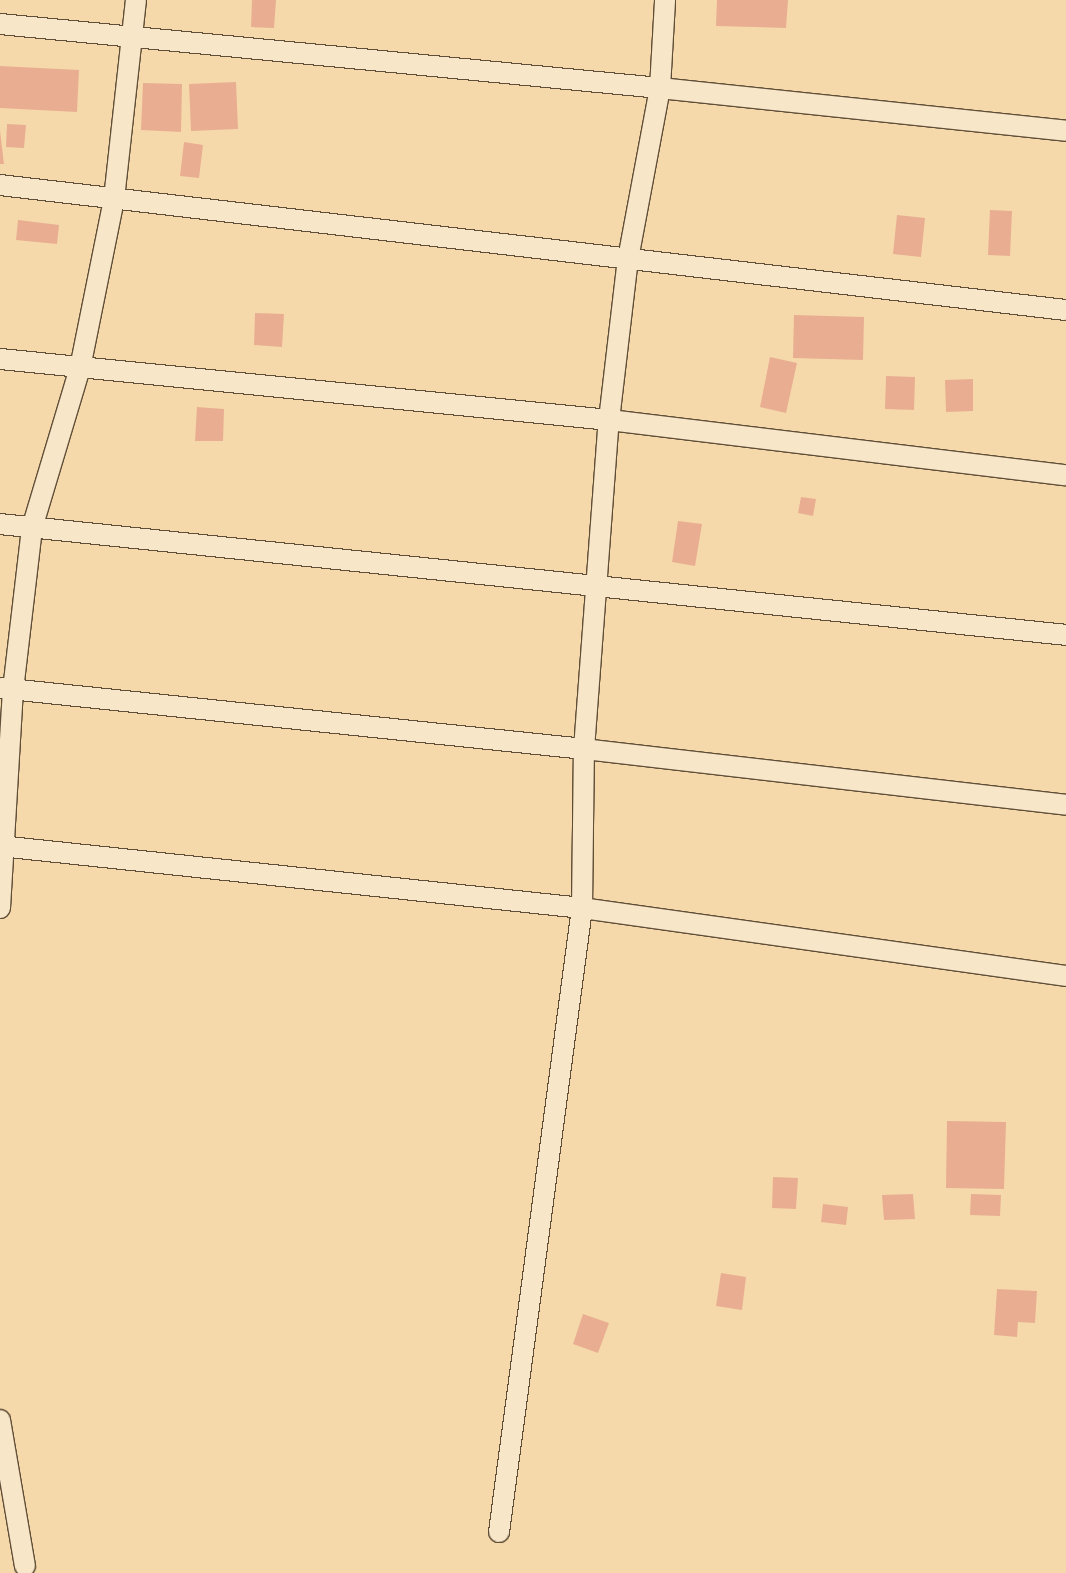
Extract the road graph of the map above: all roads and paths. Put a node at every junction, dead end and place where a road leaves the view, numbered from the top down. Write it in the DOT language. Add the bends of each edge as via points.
graph roads {
  1 [pos="136,0"];
  2 [pos="665,0"];
  3 [pos="0,24"];
  4 [pos="133,36"];
  5 [pos="660,88"];
  6 [pos="1066,131"];
  7 [pos="0,185"];
  8 [pos="114,199"];
  9 [pos="628,259"];
  10 [pos="1066,310"];
  11 [pos="0,359"];
  12 [pos="80,368"];
  13 [pos="609,420"];
  14 [pos="1066,475"];
  15 [pos="0,524"];
  16 [pos="32,528"];
  17 [pos="595,587"];
  18 [pos="1066,635"];
  19 [pos="6,689"];
  20 [pos="584,749"];
  21 [pos="1066,806"];
  22 [pos="2,847"];
  23 [pos="0,908"];
  24 [pos="582,908"];
  25 [pos="1066,976"];
  26 [pos="0,1420"];
  27 [pos="499,1532"];
  28 [pos="25,1566"];
  1 -- 4 [label="street"];
  2 -- 5 [label="street"];
  3 -- 4 [label="street"];
  4 -- 5 [label="street"];
  4 -- 8 [label="street"];
  5 -- 6 [label="street"];
  5 -- 9 [label="street"];
  7 -- 8 [label="street"];
  8 -- 9 [label="street"];
  8 -- 12 [label="street"];
  9 -- 10 [label="street"];
  9 -- 13 [label="street"];
  11 -- 12 [label="street"];
  12 -- 13 [label="street"];
  12 -- 16 [label="street"];
  13 -- 14 [label="street"];
  13 -- 17 [label="street"];
  15 -- 16 [label="street"];
  16 -- 17 [label="street"];
  16 -- 19 [label="street"];
  17 -- 18 [label="street"];
  17 -- 20 [label="street"];
  19 -- 20 [label="street"];
  19 -- 22 [label="street"];
  20 -- 21 [label="street"];
  20 -- 24 [label="street"];
  22 -- 23 [label="street"];
  22 -- 24 [label="street"];
  24 -- 25 [label="street"];
  24 -- 27 [label="street"];
  26 -- 28 [label="street"];
}
